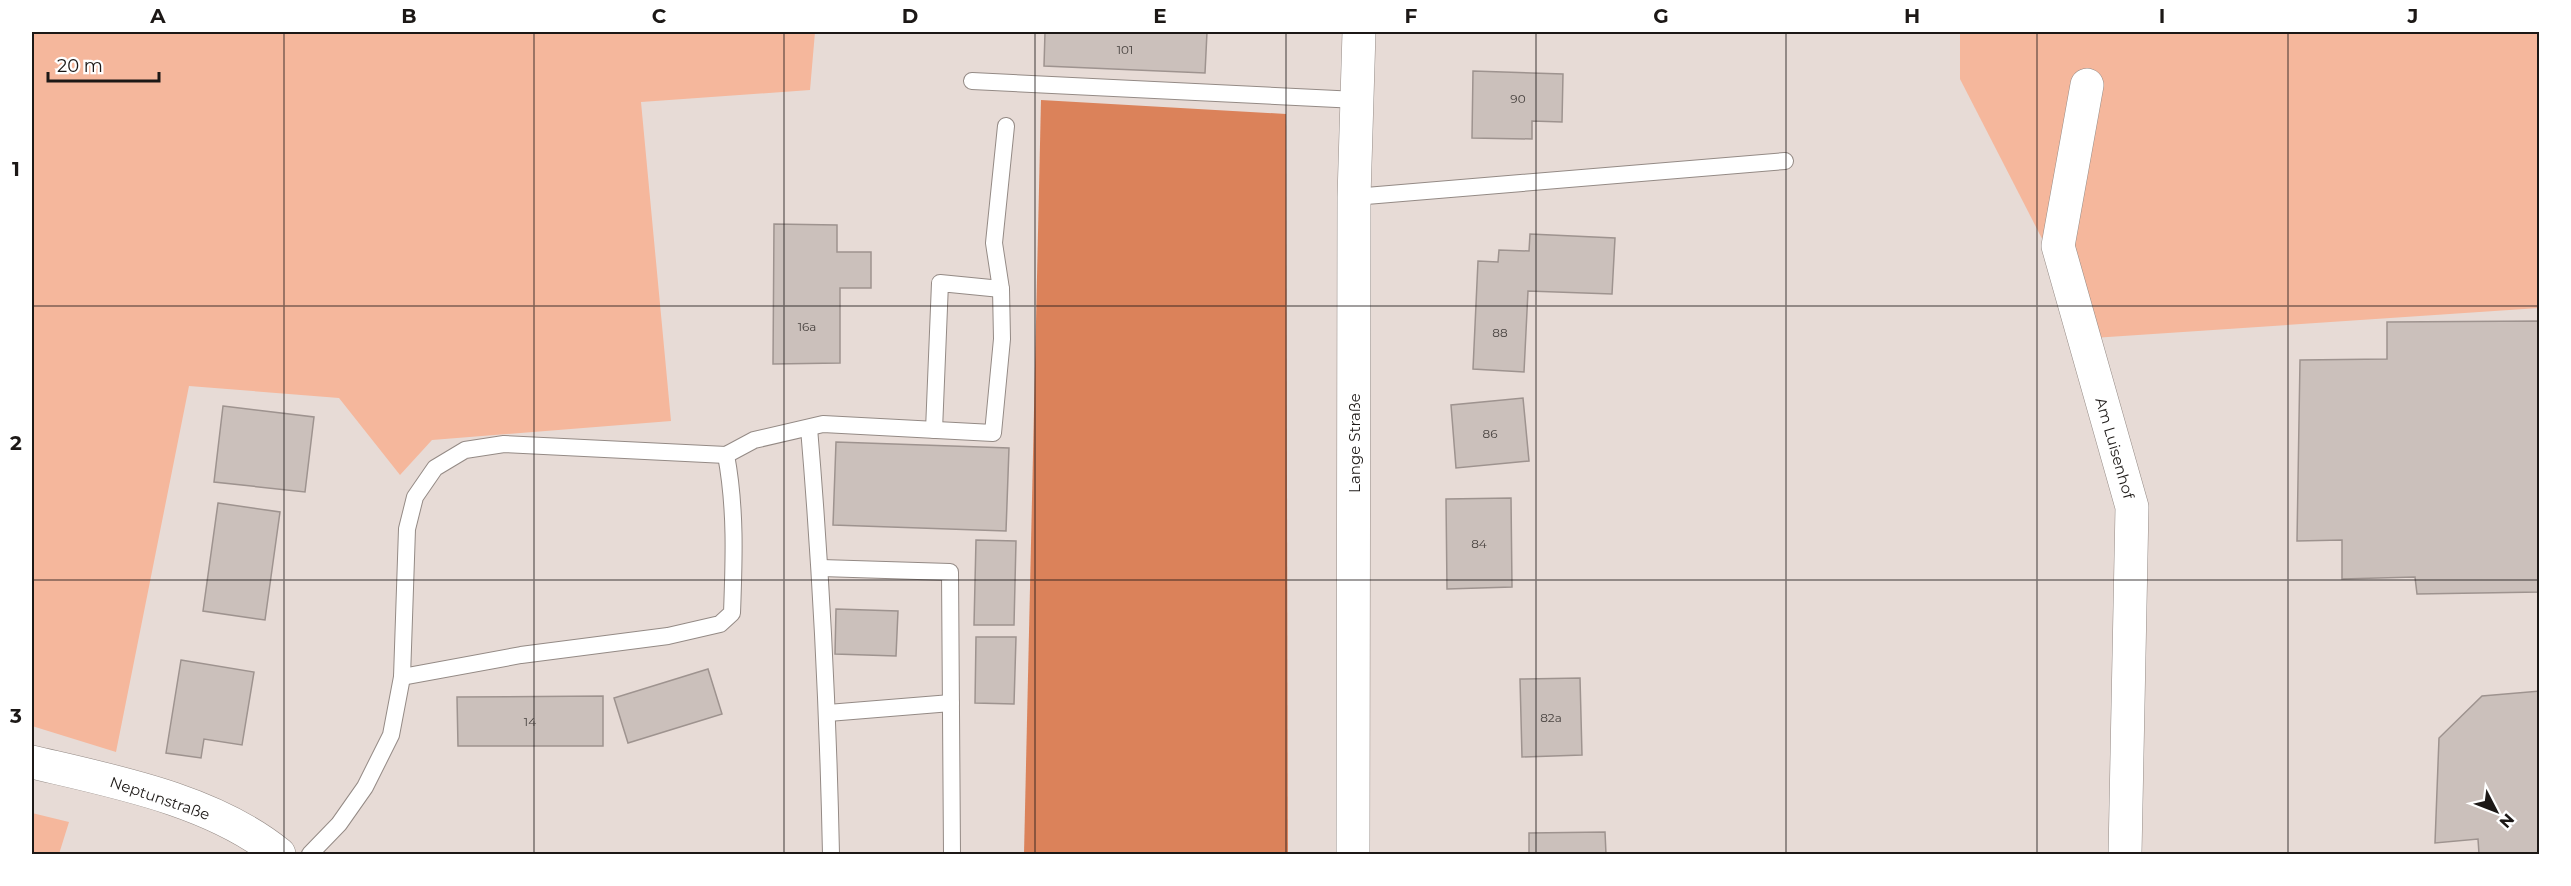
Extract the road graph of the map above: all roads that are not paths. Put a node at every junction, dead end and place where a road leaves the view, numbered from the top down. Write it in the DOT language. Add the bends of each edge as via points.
graph roads {
  1 [pos="1359,32"];
  2 [pos="972,81"];
  3 [pos="2087,85"];
  4 [pos="1357,100"];
  5 [pos="1006,126"];
  6 [pos="1785,161"];
  7 [pos="1354,197"];
  8 [pos="1001,289"];
  9 [pos="809,428"];
  10 [pos="934,430"];
  11 [pos="726,454"];
  12 [pos="821,568"];
  13 [pos="402,677"];
  14 [pos="951,703"];
  15 [pos="828,713"];
  16 [pos="32,762"];
  17 [pos="279,855"];
  18 [pos="310,855"];
  19 [pos="831,855"];
  20 [pos="952,855"];
  21 [pos="1353,855"];
  22 [pos="2125,855"];
  1 -- 4 [label="street, Lange Straße"];
  2 -- 4 [label="lane"];
  3 -- 22 [label="street, Am Luisenhof" via="2058,246 2132,507"];
  4 -- 7 [label="street, Lange Straße"];
  5 -- 8 [label="lane" via="994,243"];
  6 -- 7 [label="lane"];
  7 -- 21 [label="street, Lange Straße"];
  8 -- 10 [label="lane" via="1002,339 993,433"];
  8 -- 10 [label="lane" via="940,283"];
  9 -- 10 [label="lane" via="823,424"];
  9 -- 11 [label="lane" via="754,440"];
  9 -- 12 [label="lane"];
  11 -- 13 [label="lane" via="735,544 732,613 720,624 668,636 521,655"];
  11 -- 13 [label="lane" via="504,444 465,450 435,468 415,497 407,529"];
  12 -- 14 [label="lane" via="950,572"];
  12 -- 15 [label="lane"];
  13 -- 18 [label="lane" via="391,735 365,787 339,824"];
  14 -- 15 [label="lane"];
  14 -- 20 [label="lane"];
  15 -- 19 [label="lane"];
  16 -- 17 [label="street, Neptunstraße" via="133,785 215,816 260,839"];
}
